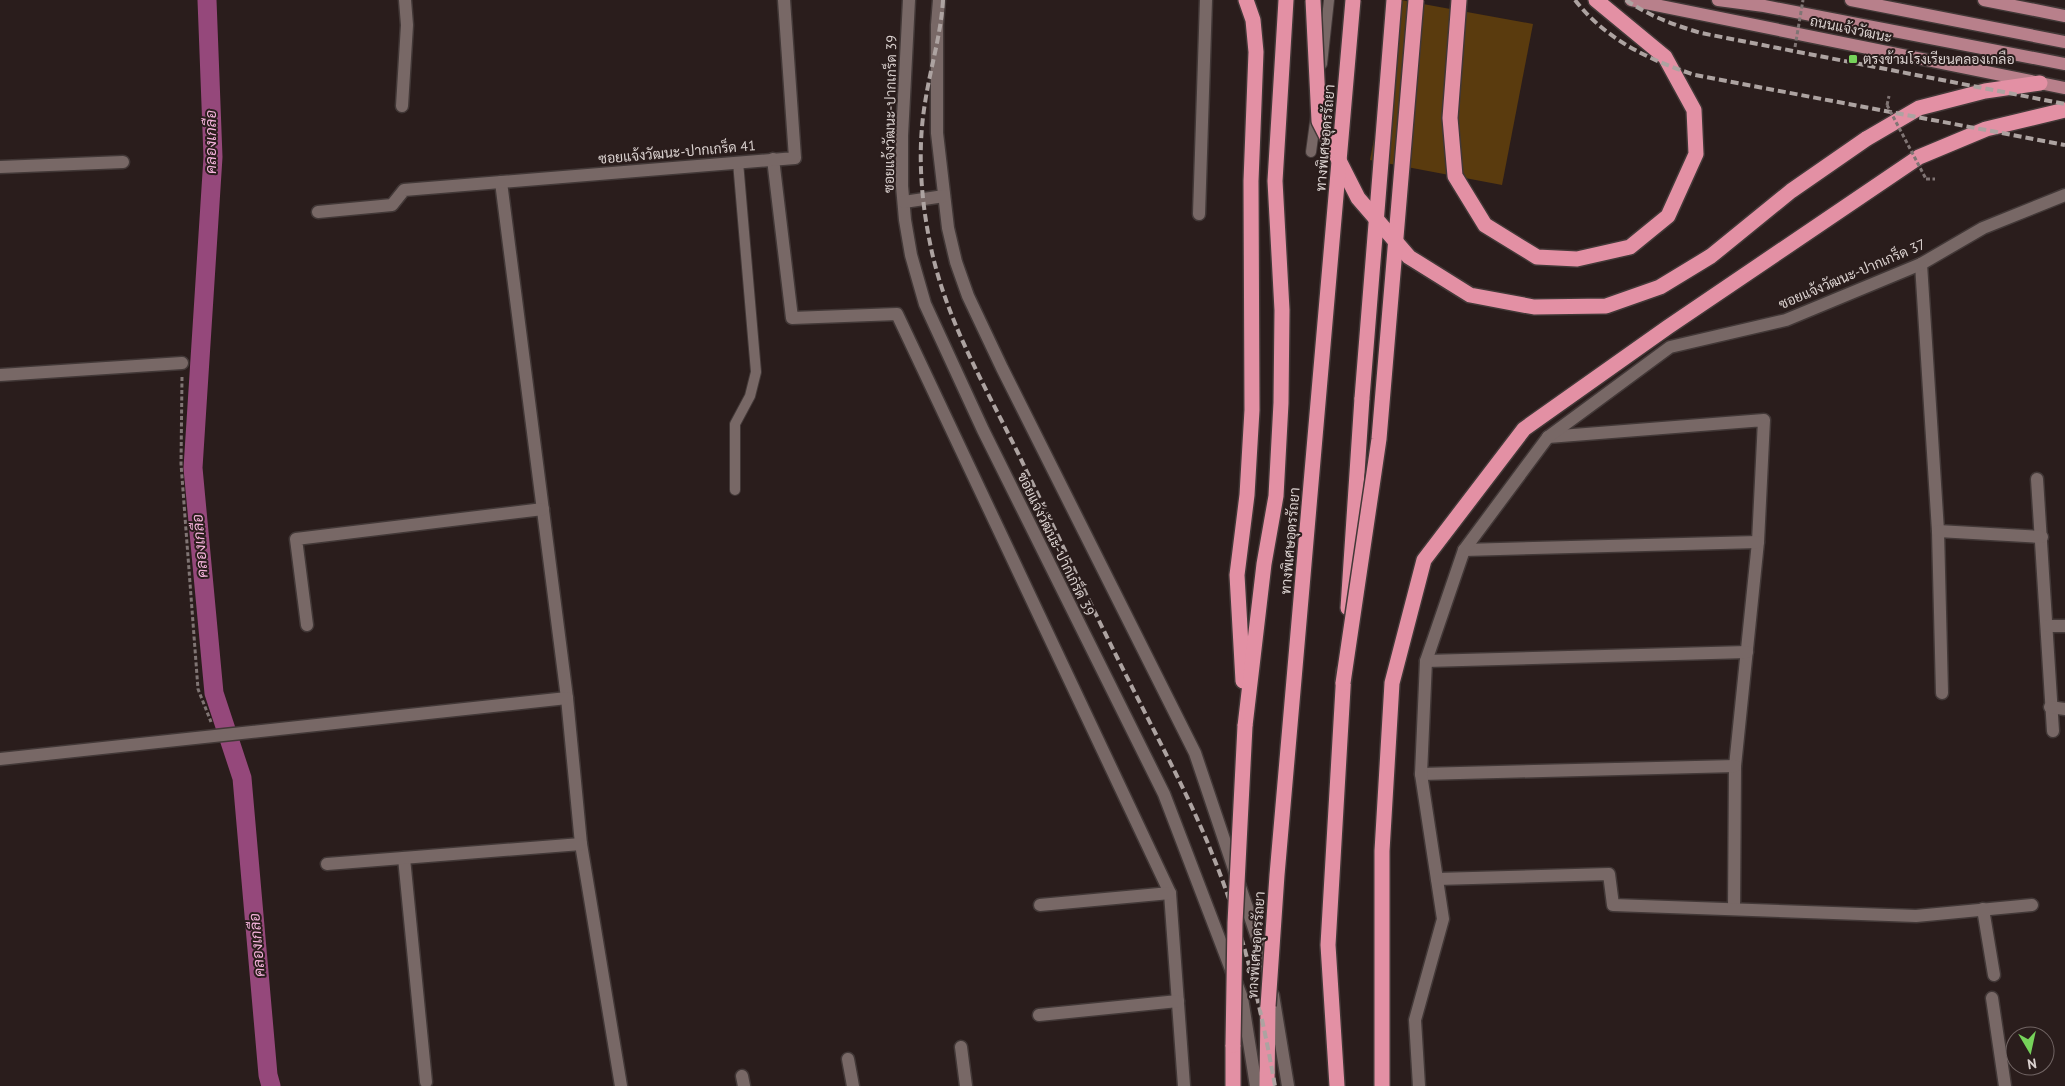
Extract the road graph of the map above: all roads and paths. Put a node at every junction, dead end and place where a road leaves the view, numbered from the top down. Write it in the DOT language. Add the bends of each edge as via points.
graph roads {
  1 [pos="405,0"];
  2 [pos="784,0"];
  3 [pos="909,0"];
  4 [pos="939,0"];
  5 [pos="1206,0"];
  6 [pos="1246,0"];
  7 [pos="1286,0"];
  8 [pos="1313,0"];
  9 [pos="1329,0"];
  10 [pos="1353,0"];
  11 [pos="1394,0"];
  12 [pos="1416,0"];
  13 [pos="1459,0"];
  14 [pos="1596,0"];
  15 [pos="1631,0"];
  16 [pos="1718,0"];
  17 [pos="1802,0"];
  18 [pos="1851,0"];
  19 [pos="1984,0"];
  20 [pos="2065,16"];
  21 [pos="2065,42"];
  22 [pos="1795,48"];
  23 [pos="2065,64"];
  24 [pos="2040,83"];
  25 [pos="2065,88"];
  26 [pos="1889,96"];
  27 [pos="402,106"];
  28 [pos="2065,110"];
  29 [pos="1311,152"];
  30 [pos="773,160"];
  31 [pos="124,162"];
  32 [pos="738,162"];
  33 [pos="0,167"];
  34 [pos="1935,179"];
  35 [pos="501,182"];
  36 [pos="2065,195"];
  37 [pos="944,196"];
  38 [pos="904,202"];
  39 [pos="318,212"];
  40 [pos="1199,214"];
  41 [pos="1921,264"];
  42 [pos="182,363"];
  43 [pos="0,375"];
  44 [pos="1548,437"];
  45 [pos="2037,479"];
  46 [pos="735,490"];
  47 [pos="543,509"];
  48 [pos="1938,532"];
  49 [pos="2042,537"];
  50 [pos="1758,542"];
  51 [pos="1464,550"];
  52 [pos="307,625"];
  53 [pos="2047,626"];
  54 [pos="2065,626"];
  55 [pos="1747,652"];
  56 [pos="1426,661"];
  57 [pos="1343,683"];
  58 [pos="1942,693"];
  59 [pos="567,698"];
  60 [pos="2050,707"];
  61 [pos="2065,709"];
  62 [pos="1245,726"];
  63 [pos="2052,731"];
  64 [pos="217,736"];
  65 [pos="0,759"];
  66 [pos="1735,766"];
  67 [pos="1421,774"];
  68 [pos="581,844"];
  69 [pos="404,858"];
  70 [pos="327,864"];
  71 [pos="1437,879"];
  72 [pos="1170,893"];
  73 [pos="2032,904"];
  74 [pos="1040,905"];
  75 [pos="1734,909"];
  76 [pos="1983,909"];
  77 [pos="1994,974"];
  78 [pos="1992,998"];
  79 [pos="1178,1001"];
  80 [pos="1039,1015"];
  81 [pos="960,1047"];
  82 [pos="848,1059"];
  83 [pos="426,1082"];
  84 [pos="621,1086"];
  85 [pos="853,1086"];
  86 [pos="966,1086"];
  87 [pos="1184,1086"];
  88 [pos="1233,1086"];
  89 [pos="1256,1086"];
  90 [pos="1267,1086"];
  91 [pos="1288,1086"];
  92 [pos="1337,1086"];
  93 [pos="1382,1086"];
  94 [pos="1419,1086"];
  95 [pos="2005,1086"];
  1 -- 27 [label="street" via="407,25"];
  2 -- 30 [label="street, ซอยแจ้งวัฒนะ-ปากเกร็ด 41" via="794,158"];
  3 -- 38 [label="street, ซอยแจ้งวัฒนะ-ปากเกร็ด 39" via="902,136"];
  4 -- 37 [label="street" via="937,133"];
  5 -- 40 [label="street"];
  6 -- 62 [label="highway" via="1254,20 1256,52 1251,181 1252,410 1238,575"];
  7 -- 62 [label="highway" via="1275,180 1282,310 1281,412 1276,496 1264,564"];
  8 -- 24 [label="highway, bridge" via="1319,121 1358,198 1409,257 1470,294 1534,308 1606,306 1660,287 1711,256 1792,191 1866,139 1919,108 1985,91"];
  9 -- 29 [label="lane"];
  10 -- 90 [label="highway, ทางพิเศษอุดรรัถยา, bridge" via="1277,875 1268,1006"];
  11 -- 57 [label="highway, bridge"];
  12 -- 57 [label="highway, bridge" via="1379,439"];
  13 -- 14 [label="highway" via="1450,118 1455,176 1485,225 1536,257 1577,259 1630,247 1668,216 1696,154 1694,110 1665,57"];
  15 -- 24 [label="main road, ถนนแจ้งวัฒนะ"];
  16 -- 23 [label="main road, ถนนแจ้งวัฒนะ"];
  17 -- 22 [label="path, bridge"];
  18 -- 21 [label="main road, ถนนแจ้งวัฒนะ"];
  19 -- 20 [label="main road"];
  24 -- 25 [label="main road, ถนนแจ้งวัฒนะ"];
  26 -- 34 [label="path, bridge" via="1887,105 1926,179"];
  28 -- 93 [label="highway" via="1986,128 1919,157 1668,327 1524,429 1424,560 1392,683 1382,851"];
  30 -- 32 [label="street, ซอยแจ้งวัฒนะ-ปากเกร็ด 41"];
  30 -- 72 [label="street" via="792,318 897,314"];
  31 -- 33 [label="street"];
  32 -- 35 [label="street, ซอยแจ้งวัฒนะ-ปากเกร็ด 41"];
  32 -- 46 [label="lane" via="756,372 750,396 735,424"];
  35 -- 39 [label="street, ซอยแจ้งวัฒนะ-ปากเกร็ด 41" via="404,190 392,205"];
  35 -- 47 [label="street"];
  36 -- 41 [label="street, ซอยแจ้งวัฒนะ-ปากเกร็ด 37" via="1983,228"];
  37 -- 38 [label="street"];
  37 -- 91 [label="street" via="956,262 983,328 1195,753 1269,973"];
  38 -- 89 [label="street, ซอยแจ้งวัฒนะ-ปากเกร็ด 39" via="911,256 925,304 983,430 1164,794 1242,998"];
  41 -- 44 [label="street, ซอยแจ้งวัฒนะ-ปากเกร็ด 37" via="1786,320 1670,347"];
  41 -- 48 [label="street"];
  42 -- 43 [label="street"];
  42 -- 64 [label="path" via="181,464 198,689"];
  44 -- 50 [label="street" via="1764,420"];
  44 -- 51 [label="street, ซอยแจ้งวัฒนะ-ปากเกร็ด 37"];
  45 -- 49 [label="street"];
  47 -- 52 [label="street" via="296,539"];
  47 -- 59 [label="street"];
  48 -- 49 [label="street"];
  48 -- 58 [label="street"];
  49 -- 53 [label="street"];
  50 -- 51 [label="street"];
  50 -- 55 [label="street"];
  51 -- 56 [label="street, ซอยแจ้งวัฒนะ-ปากเกร็ด 37"];
  53 -- 54 [label="street"];
  53 -- 60 [label="street"];
  55 -- 56 [label="street"];
  55 -- 66 [label="street"];
  56 -- 67 [label="street, ซอยแจ้งวัฒนะ-ปากเกร็ด 37"];
  57 -- 92 [label="highway" via="1328,945"];
  59 -- 64 [label="street"];
  59 -- 68 [label="street"];
  60 -- 61 [label="street"];
  60 -- 63 [label="street"];
  62 -- 88 [label="highway, bridge" via="1234,923"];
  64 -- 65 [label="street"];
  66 -- 67 [label="street"];
  66 -- 75 [label="street"];
  67 -- 71 [label="street, ซอยแจ้งวัฒนะ-ปากเกร็ด 37"];
  68 -- 69 [label="street"];
  68 -- 84 [label="street"];
  69 -- 70 [label="street"];
  69 -- 83 [label="street"];
  71 -- 75 [label="street" via="1609,874 1613,905"];
  71 -- 94 [label="street, ซอยแจ้งวัฒนะ-ปากเกร็ด 37" via="1443,919 1415,1020"];
  72 -- 74 [label="street"];
  72 -- 79 [label="street"];
  73 -- 76 [label="street"];
  75 -- 76 [label="street" via="1916,916"];
  76 -- 77 [label="street"];
  78 -- 95 [label="street"];
  79 -- 80 [label="street"];
  79 -- 87 [label="street"];
  81 -- 86 [label="street"];
  82 -- 85 [label="street"];
}
